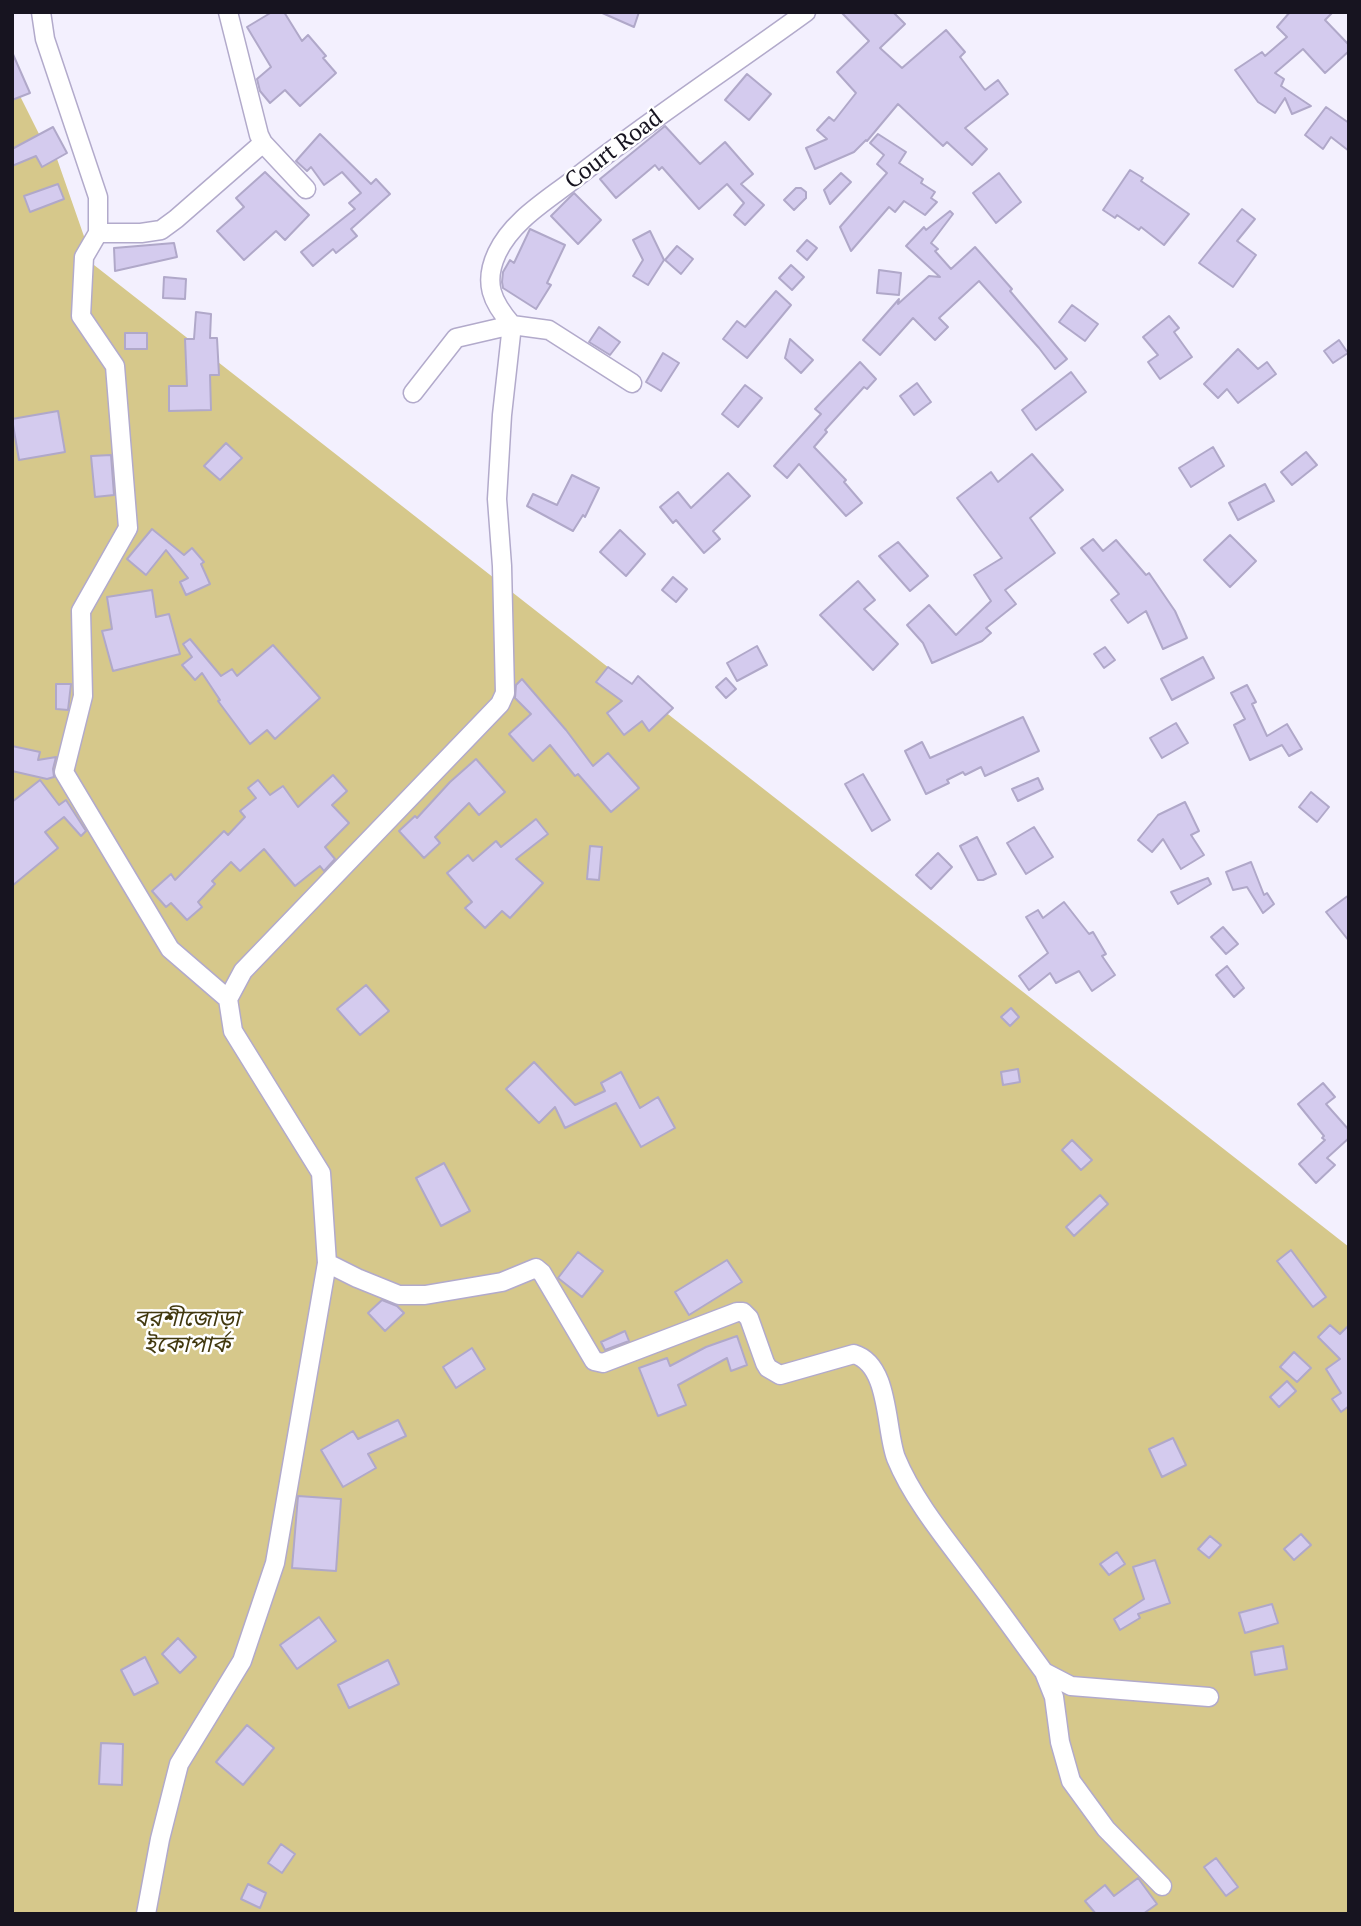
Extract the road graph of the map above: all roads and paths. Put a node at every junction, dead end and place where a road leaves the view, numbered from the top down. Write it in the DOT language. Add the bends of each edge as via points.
graph roads {
  1 [pos="41,12"];
  2 [pos="228,12"];
  3 [pos="806,12"];
  4 [pos="262,143"];
  5 [pos="306,189"];
  6 [pos="98,233"];
  7 [pos="512,325"];
  8 [pos="632,383"];
  9 [pos="413,393"];
  10 [pos="228,999"];
  11 [pos="327,1263"];
  12 [pos="1044,1672"];
  13 [pos="1209,1697"];
  14 [pos="1162,1886"];
  15 [pos="146,1914"];
  1 -- 6 [label="street" via="45,39 98,197"];
  2 -- 4 [label="street"];
  3 -- 7 [label="street, Court Road" via="620,144 508,233 489,281 495,305"];
  4 -- 5 [label="street"];
  4 -- 6 [label="street" via="161,230"];
  6 -- 10 [label="street" via="84,257 81,316 115,366 128,528 81,611 83,696 64,772 170,949"];
  7 -- 8 [label="street" via="549,330"];
  7 -- 9 [label="street" via="456,338"];
  7 -- 10 [label="street" via="496,499 505,693 500,704 243,971"];
  10 -- 11 [label="street" via="233,1031 321,1173"];
  11 -- 12 [label="street" via="399,1295 502,1282 537,1268 594,1361 603,1363 737,1312 749,1318 765,1363 780,1375 853,1354 862,1357 884,1393 897,1458 910,1483 936,1526"];
  11 -- 15 [label="street" via="275,1563 242,1661 179,1764"];
  12 -- 13 [label="street" via="1071,1686"];
  12 -- 14 [label="street" via="1054,1697 1071,1781 1106,1829"];
}
